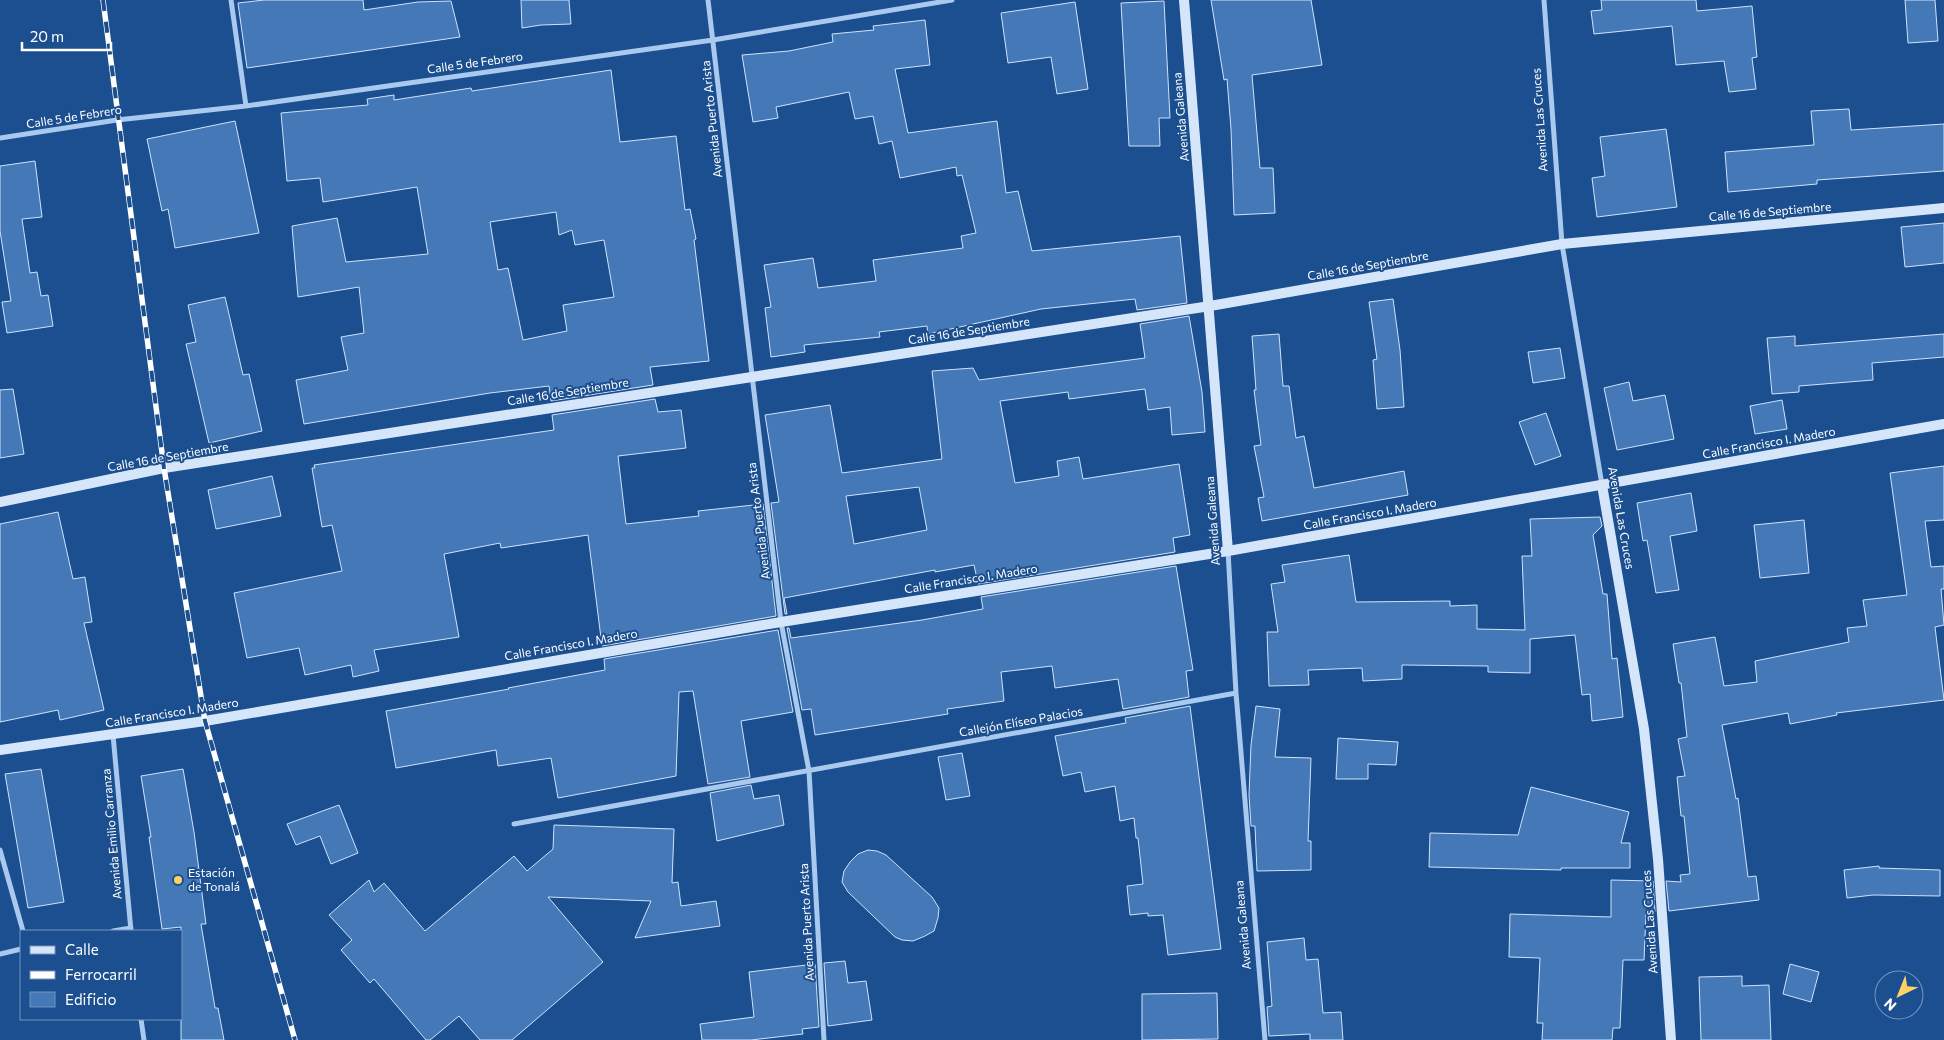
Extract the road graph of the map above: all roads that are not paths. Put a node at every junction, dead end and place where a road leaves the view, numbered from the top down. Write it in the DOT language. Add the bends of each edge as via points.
graph roads {
  1 [pos="232,0"];
  2 [pos="708,0"];
  3 [pos="952,0"];
  4 [pos="1184,0"];
  5 [pos="1544,0"];
  6 [pos="713,40"];
  7 [pos="246,106"];
  8 [pos="0,138"];
  9 [pos="1944,208"];
  10 [pos="1562,244"];
  11 [pos="1210,306"];
  12 [pos="751,376"];
  13 [pos="1944,424"];
  14 [pos="1602,486"];
  15 [pos="0,502"];
  16 [pos="1228,552"];
  17 [pos="781,622"];
  18 [pos="1236,693"];
  19 [pos="113,735"];
  20 [pos="0,750"];
  21 [pos="809,771"];
  22 [pos="514,824"];
  23 [pos="0,850"];
  24 [pos="24,930"];
  25 [pos="131,930"];
  26 [pos="20,949"];
  27 [pos="0,954"];
  28 [pos="141,1020"];
  29 [pos="144,1040"];
  30 [pos="824,1040"];
  31 [pos="1265,1040"];
  32 [pos="1671,1040"];
  1 -- 7 [label="street"];
  2 -- 6 [label="street, Avenida Puerto Arista"];
  3 -- 6 [label="street, Calle 5 de Febrero"];
  4 -- 11 [label="main road, Avenida Galeana"];
  5 -- 10 [label="street, Avenida Las Cruces"];
  6 -- 7 [label="street, Calle 5 de Febrero"];
  6 -- 12 [label="street, Avenida Puerto Arista"];
  7 -- 8 [label="street, Calle 5 de Febrero" via="117,120"];
  9 -- 10 [label="main road, Calle 16 de Septiembre"];
  10 -- 11 [label="main road, Calle 16 de Septiembre"];
  10 -- 14 [label="street, Avenida Las Cruces"];
  11 -- 12 [label="main road, Calle 16 de Septiembre"];
  11 -- 16 [label="main road, Avenida Galeana"];
  12 -- 15 [label="main road, Calle 16 de Septiembre" via="164,468"];
  12 -- 17 [label="street, Avenida Puerto Arista"];
  13 -- 14 [label="main road, Calle Francisco I. Madero"];
  14 -- 16 [label="main road, Calle Francisco I. Madero"];
  14 -- 32 [label="main road, Avenida Las Cruces" via="1644,729 1658,859"];
  16 -- 17 [label="main road, Calle Francisco I. Madero"];
  16 -- 18 [label="street, Avenida Galeana"];
  17 -- 19 [label="main road, Calle Francisco I. Madero"];
  17 -- 21 [label="street, Avenida Puerto Arista"];
  18 -- 21 [label="street, Callejón Elíseo Palacios"];
  18 -- 31 [label="street, Avenida Galeana"];
  19 -- 20 [label="main road, Calle Francisco I. Madero"];
  19 -- 25 [label="street, Avenida Emilio Carranza"];
  21 -- 22 [label="street, Callejón Elíseo Palacios"];
  21 -- 30 [label="street, Avenida Puerto Arista"];
  23 -- 24 [label="street"];
  26 -- 27 [label="street"];
  28 -- 29 [label="street"];
}
